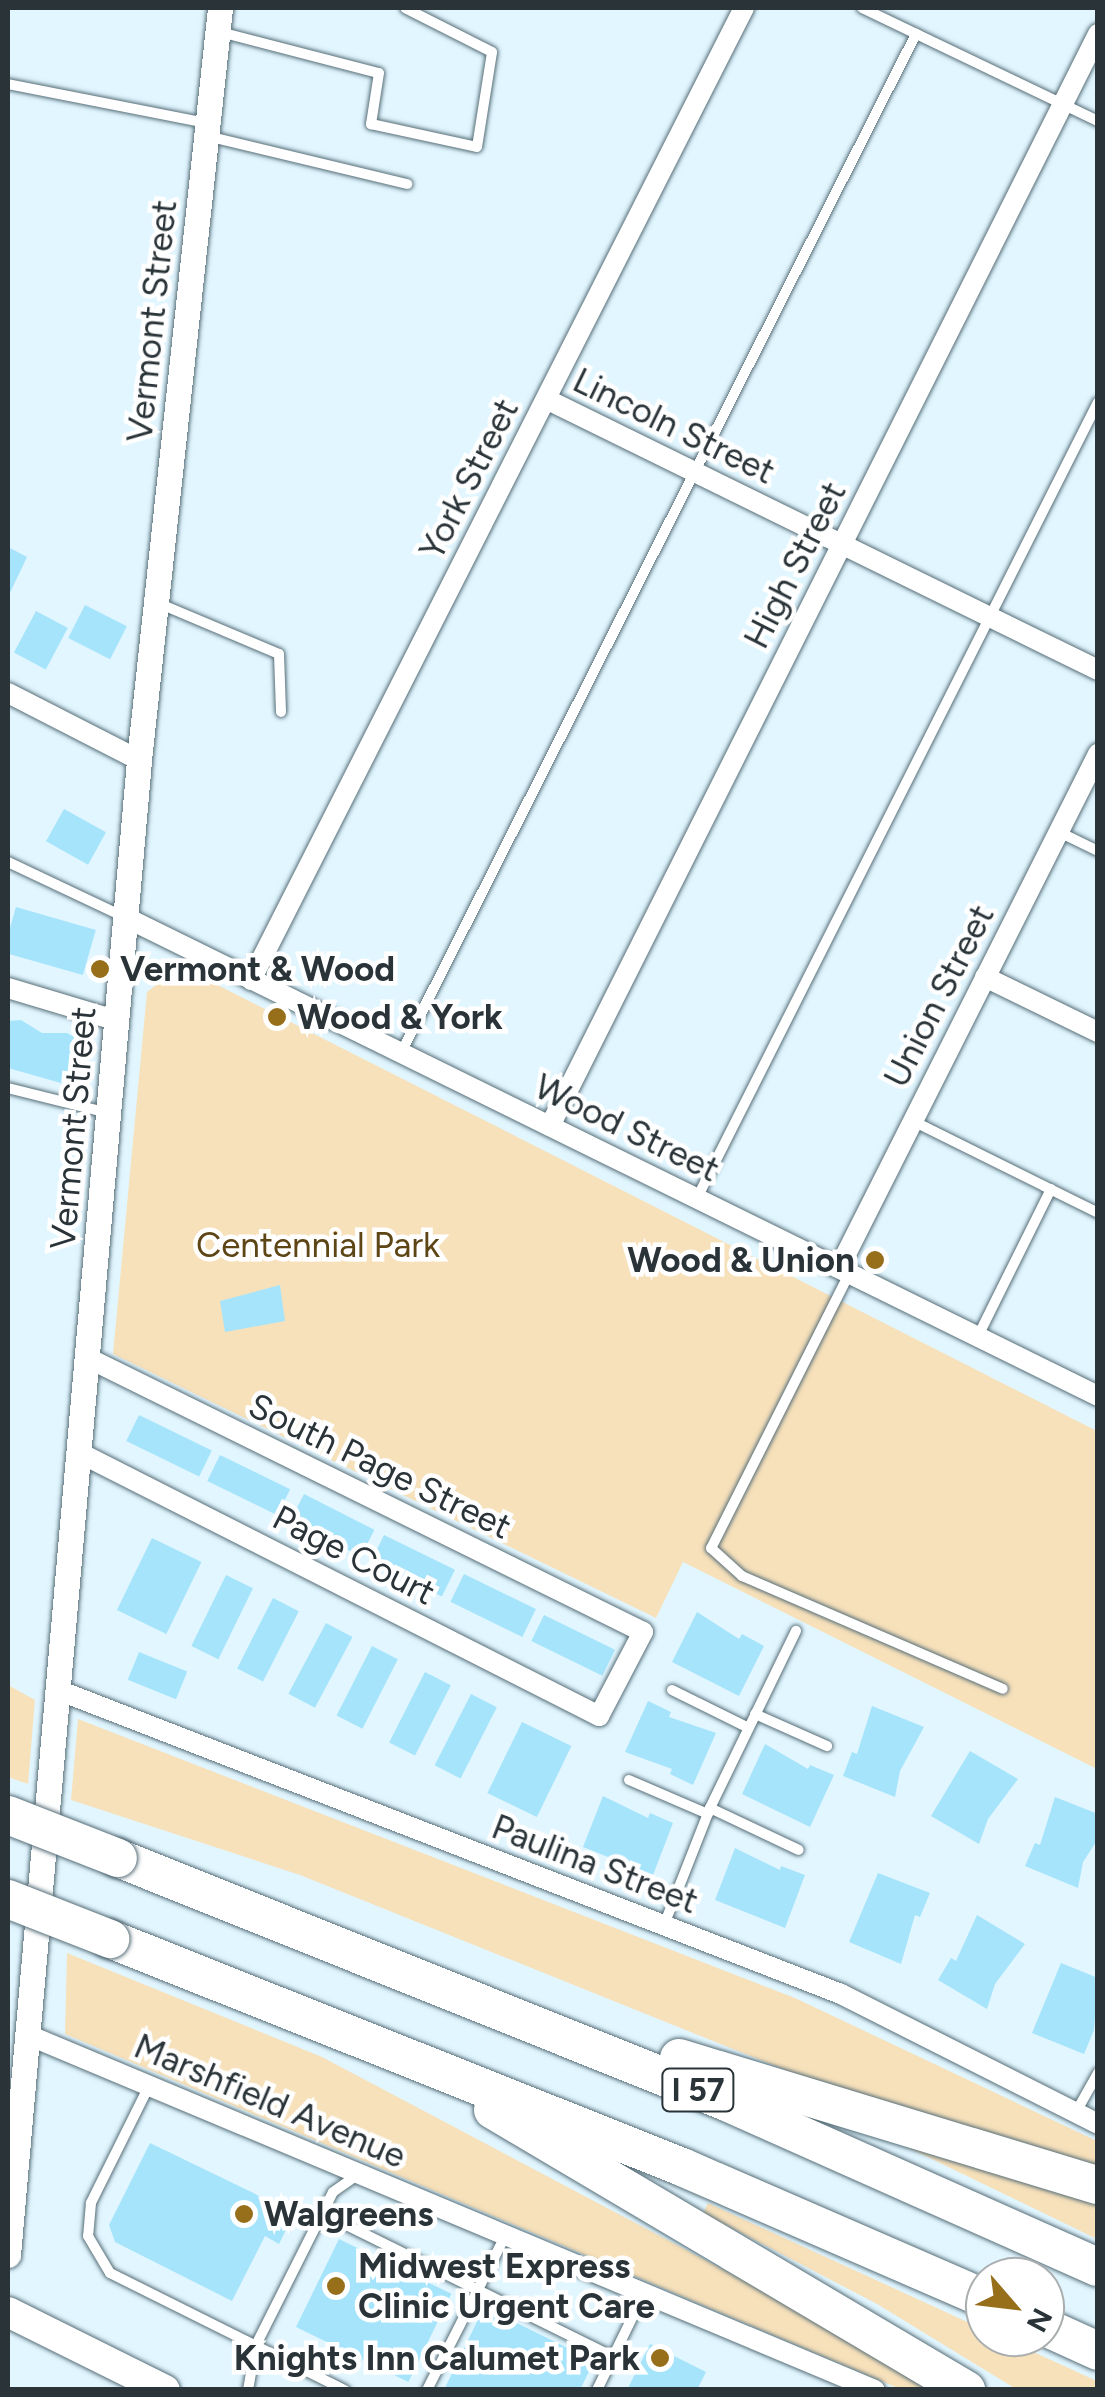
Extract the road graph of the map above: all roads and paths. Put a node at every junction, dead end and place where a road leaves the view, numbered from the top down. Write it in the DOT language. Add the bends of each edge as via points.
graph roads {
  1 [pos="405,8"];
  2 [pos="744,8"];
  3 [pos="862,8"];
  4 [pos="219,20"];
  5 [pos="916,34"];
  6 [pos="1098,34"];
  7 [pos="8,84"];
  8 [pos="1061,108"];
  9 [pos="1098,121"];
  10 [pos="207,129"];
  11 [pos="406,184"];
  12 [pos="546,399"];
  13 [pos="1098,402"];
  14 [pos="693,471"];
  15 [pos="842,544"];
  16 [pos="157,603"];
  17 [pos="991,617"];
  18 [pos="1098,670"];
  19 [pos="8,694"];
  20 [pos="280,712"];
  21 [pos="1098,754"];
  22 [pos="139,760"];
  23 [pos="1058,832"];
  24 [pos="1098,851"];
  25 [pos="8,862"];
  26 [pos="127,918"];
  27 [pos="985,977"];
  28 [pos="251,980"];
  29 [pos="8,988"];
  30 [pos="118,1021"];
  31 [pos="1098,1032"];
  32 [pos="401,1053"];
  33 [pos="8,1088"];
  34 [pos="110,1113"];
  35 [pos="913,1121"];
  36 [pos="550,1126"];
  37 [pos="1051,1190"];
  38 [pos="697,1198"];
  39 [pos="1098,1212"];
  40 [pos="844,1271"];
  41 [pos="978,1337"];
  42 [pos="88,1358"];
  43 [pos="1098,1396"];
  44 [pos="80,1452"];
  45 [pos="796,1631"];
  46 [pos="1003,1689"];
  47 [pos="58,1690"];
  48 [pos="672,1690"];
  49 [pos="754,1714"];
  50 [pos="599,1716"];
  51 [pos="747,1727"];
  52 [pos="827,1746"];
  53 [pos="629,1780"];
  54 [pos="709,1811"];
  55 [pos="8,1815"];
  56 [pos="800,1850"];
  57 [pos="8,1899"];
  58 [pos="664,1925"];
  59 [pos="294,1926"];
  60 [pos="28,2035"];
  61 [pos="387,2048"];
  62 [pos="1098,2072"];
  63 [pos="148,2086"];
  64 [pos="1076,2113"];
  65 [pos="1098,2124"];
  66 [pos="360,2174"];
  67 [pos="11,2183"];
  68 [pos="1098,2185"];
  69 [pos="322,2213"];
  70 [pos="506,2235"];
  71 [pos="8,2255"];
  72 [pos="1098,2267"];
  73 [pos="478,2290"];
  74 [pos="965,2291"];
  75 [pos="644,2293"];
  76 [pos="8,2312"];
  77 [pos="1065,2336"];
  78 [pos="256,2345"];
  79 [pos="1098,2351"];
  80 [pos="613,2357"];
  81 [pos="164,2390"];
  82 [pos="248,2390"];
  83 [pos="346,2390"];
  84 [pos="427,2390"];
  85 [pos="597,2390"];
  86 [pos="875,2390"];
  87 [pos="966,2390"];
  1 -- 4 [label="lane" via="492,52 476,148 371,124 380,72"];
  2 -- 12 [label="street, York Street"];
  3 -- 5 [label="lane"];
  4 -- 10 [label="street, Vermont Street"];
  5 -- 8 [label="lane"];
  5 -- 14 [label="lane"];
  6 -- 8 [label="street, High Street"];
  7 -- 10 [label="lane"];
  8 -- 9 [label="lane"];
  8 -- 15 [label="street, High Street"];
  10 -- 11 [label="lane"];
  10 -- 16 [label="street, Vermont Street"];
  12 -- 14 [label="street, Lincoln Street"];
  12 -- 28 [label="street, York Street"];
  13 -- 17 [label="lane"];
  14 -- 15 [label="street, Lincoln Street"];
  14 -- 32 [label="lane"];
  15 -- 17 [label="street, Lincoln Street"];
  15 -- 36 [label="street, High Street"];
  16 -- 20 [label="lane" via="279,654"];
  16 -- 22 [label="street, Vermont Street"];
  17 -- 18 [label="street, Lincoln Street"];
  17 -- 38 [label="lane"];
  19 -- 22 [label="street"];
  21 -- 23 [label="street, Union Street"];
  22 -- 26 [label="street, Vermont Street"];
  23 -- 24 [label="lane"];
  23 -- 27 [label="street, Union Street"];
  25 -- 26 [label="lane"];
  26 -- 28 [label="street, Wood Street"];
  26 -- 30 [label="street, Vermont Street"];
  27 -- 31 [label="street"];
  27 -- 35 [label="street, Union Street"];
  28 -- 32 [label="street, Wood Street"];
  29 -- 30 [label="street"];
  30 -- 34 [label="street, Vermont Street"];
  32 -- 36 [label="street, Wood Street"];
  33 -- 34 [label="lane"];
  34 -- 42 [label="street, Vermont Street"];
  35 -- 37 [label="lane"];
  35 -- 40 [label="street, Union Street"];
  36 -- 38 [label="street, Wood Street"];
  37 -- 39 [label="lane"];
  37 -- 41 [label="lane"];
  38 -- 40 [label="street, Wood Street"];
  40 -- 41 [label="street, Wood Street"];
  40 -- 46 [label="lane" via="711,1548 742,1576"];
  41 -- 43 [label="street, Wood Street"];
  42 -- 44 [label="street, Vermont Street"];
  42 -- 50 [label="street, South Page Street" via="642,1632"];
  44 -- 47 [label="street, Vermont Street"];
  44 -- 50 [label="street, Page Court"];
  45 -- 49 [label="lane"];
  47 -- 58 [label="street, Paulina Street"];
  47 -- 60 [label="street, Vermont Street"];
  48 -- 51 [label="lane"];
  49 -- 51 [label="lane"];
  49 -- 52 [label="lane"];
  51 -- 54 [label="lane"];
  53 -- 54 [label="lane"];
  54 -- 56 [label="lane"];
  54 -- 58 [label="lane"];
  55 -- 59 [label="highway, I 57, bridge"];
  57 -- 61 [label="highway, I 57, bridge"];
  58 -- 64 [label="street, Paulina Street" via="841,1994"];
  59 -- 68 [label="highway" via="698,2064"];
  59 -- 72 [label="highway, I 57" via="730,2102"];
  60 -- 63 [label="street, Marshfield Avenue"];
  60 -- 67 [label="street, Vermont Street"];
  61 -- 74 [label="highway, I 57"];
  61 -- 87 [label="highway"];
  62 -- 64 [label="lane"];
  63 -- 66 [label="street, Marshfield Avenue"];
  63 -- 78 [label="lane" via="91,2203 88,2236 110,2273"];
  64 -- 65 [label="street, Paulina Street"];
  66 -- 69 [label="lane" via="333,2192"];
  66 -- 70 [label="street, Marshfield Avenue"];
  67 -- 71 [label="street, Vermont Street"];
  69 -- 73 [label="lane"];
  69 -- 78 [label="lane"];
  70 -- 73 [label="lane"];
  70 -- 75 [label="street, Marshfield Avenue"];
  73 -- 80 [label="lane"];
  73 -- 84 [label="lane"];
  75 -- 80 [label="lane"];
  75 -- 86 [label="street, Marshfield Avenue"];
  76 -- 81 [label="main road"];
  77 -- 79 [label="highway"];
  78 -- 82 [label="lane"];
  78 -- 83 [label="lane"];
  80 -- 85 [label="lane"];
}
